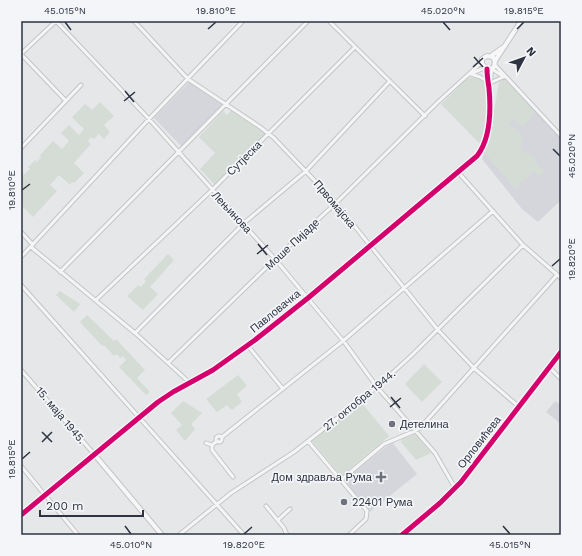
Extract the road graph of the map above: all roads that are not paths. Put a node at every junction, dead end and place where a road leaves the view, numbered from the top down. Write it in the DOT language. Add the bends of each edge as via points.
graph roads {
  1 [pos="56,21"];
  2 [pos="243,21"];
  3 [pos="308,21"];
  4 [pos="329,21"];
  5 [pos="521,21"];
  6 [pos="136,22"];
  7 [pos="505,46"];
  8 [pos="355,47"];
  9 [pos="21,54"];
  10 [pos="491,56"];
  11 [pos="481,63"];
  12 [pos="490,67"];
  13 [pos="470,74"];
  14 [pos="504,77"];
  15 [pos="188,79"];
  16 [pos="390,82"];
  17 [pos="489,84"];
  18 [pos="81,85"];
  19 [pos="66,101"];
  20 [pos="227,104"];
  21 [pos="424,116"];
  22 [pos="149,119"];
  23 [pos="269,134"];
  24 [pos="561,136"];
  25 [pos="21,148"];
  26 [pos="179,153"];
  27 [pos="306,170"];
  28 [pos="458,172"];
  29 [pos="212,190"];
  30 [pos="336,203"];
  31 [pos="493,211"];
  32 [pos="244,223"];
  33 [pos="21,232"];
  34 [pos="523,245"];
  35 [pos="32,246"];
  36 [pos="370,246"];
  37 [pos="21,257"];
  38 [pos="275,259"];
  39 [pos="60,272"];
  40 [pos="558,275"];
  41 [pos="561,278"];
  42 [pos="21,285"];
  43 [pos="404,289"];
  44 [pos="308,298"];
  45 [pos="96,300"];
  46 [pos="438,330"];
  47 [pos="135,333"];
  48 [pos="343,341"];
  49 [pos="248,346"];
  50 [pos="561,352"];
  51 [pos="168,363"];
  52 [pos="548,367"];
  53 [pos="474,368"];
  54 [pos="21,370"];
  55 [pos="561,379"];
  56 [pos="190,383"];
  57 [pos="377,387"];
  58 [pos="283,389"];
  59 [pos="518,406"];
  60 [pos="139,417"];
  61 [pos="415,431"];
  62 [pos="308,441"];
  63 [pos="206,443"];
  64 [pos="212,445"];
  65 [pos="94,454"];
  66 [pos="21,466"];
  67 [pos="233,477"];
  68 [pos="341,480"];
  69 [pos="455,488"];
  70 [pos="45,495"];
  71 [pos="217,504"];
  72 [pos="266,506"];
  73 [pos="290,510"];
  74 [pos="21,515"];
  75 [pos="278,520"];
  76 [pos="78,535"];
  77 [pos="162,535"];
  78 [pos="179,535"];
  79 [pos="244,535"];
  80 [pos="288,535"];
  81 [pos="349,535"];
  82 [pos="402,535"];
  1 -- 9 [label="street"];
  1 -- 22 [label="street, Лењинова"];
  2 -- 15 [label="street"];
  3 -- 20 [label="street"];
  4 -- 8 [label="street"];
  5 -- 7 [label="street"];
  6 -- 15 [label="street, Првомајска"];
  7 -- 10 [label="street"];
  7 -- 12 [label="street"];
  8 -- 16 [label="street"];
  8 -- 23 [label="street, Сутјеска"];
  9 -- 19 [label="street"];
  10 -- 11 [label="street" via="484,57"];
  10 -- 12 [label="street"];
  11 -- 12 [label="street, Павловачка"];
  11 -- 13 [label="street, Моше Пијаде"];
  12 -- 13 [label="street, Моше Пијаде"];
  12 -- 14 [label="street"];
  12 -- 17 [label="street, Павловачка"];
  13 -- 17 [label="street" via="480,77"];
  13 -- 21 [label="street, Моше Пијаде"];
  14 -- 17 [label="street"];
  14 -- 24 [label="street"];
  15 -- 20 [label="street, Првомајска"];
  15 -- 22 [label="street"];
  16 -- 21 [label="street"];
  16 -- 27 [label="street"];
  17 -- 28 [label="street, Павловачка" via="489,122 484,144 477,156"];
  18 -- 19 [label="street"];
  19 -- 25 [label="street"];
  20 -- 23 [label="street, Првомајска"];
  20 -- 26 [label="street"];
  21 -- 30 [label="street, Моше Пијаде"];
  22 -- 26 [label="street, Лењинова"];
  22 -- 35 [label="street"];
  23 -- 27 [label="street, Првомајска"];
  23 -- 29 [label="street, Сутјеска"];
  26 -- 29 [label="street, Лењинова"];
  26 -- 39 [label="street"];
  27 -- 30 [label="street, Првомајска"];
  27 -- 32 [label="street"];
  28 -- 31 [label="street"];
  28 -- 36 [label="street, Павловачка"];
  29 -- 32 [label="street, Лењинова"];
  29 -- 45 [label="street, Сутјеска"];
  30 -- 36 [label="street, Првомајска"];
  30 -- 38 [label="street, Моше Пијаде"];
  31 -- 34 [label="street"];
  31 -- 43 [label="street"];
  32 -- 38 [label="street, Лењинова"];
  32 -- 47 [label="street"];
  33 -- 35 [label="street"];
  34 -- 40 [label="street"];
  34 -- 46 [label="street, 27. октобра 1944."];
  35 -- 37 [label="street"];
  35 -- 39 [label="street"];
  36 -- 43 [label="street, Првомајска"];
  36 -- 44 [label="street, Павловачка"];
  38 -- 44 [label="street, Лењинова"];
  38 -- 51 [label="street, Моше Пијаде"];
  39 -- 45 [label="street"];
  40 -- 41 [label="street"];
  40 -- 53 [label="street"];
  42 -- 60 [label="street"];
  43 -- 46 [label="street, Првомајска"];
  43 -- 48 [label="street"];
  44 -- 48 [label="street, Лењинова"];
  44 -- 49 [label="street, Павловачка"];
  45 -- 47 [label="street"];
  46 -- 53 [label="street, Првомајска"];
  46 -- 57 [label="street, 27. октобра 1944."];
  47 -- 51 [label="street"];
  48 -- 57 [label="street, Лењинова"];
  48 -- 58 [label="street"];
  49 -- 56 [label="street, Павловачка"];
  49 -- 58 [label="street, Павловачка"];
  50 -- 52 [label="street, Орловићева"];
  51 -- 56 [label="street"];
  52 -- 55 [label="street"];
  52 -- 59 [label="street, Орловићева"];
  53 -- 59 [label="street, Првомајска"];
  53 -- 61 [label="street"];
  54 -- 65 [label="street, 15. маја 1945."];
  56 -- 60 [label="street, Павловачка" via="168,395"];
  57 -- 61 [label="street, Лењинова"];
  57 -- 62 [label="street, 27. октобра 1944."];
  58 -- 64 [label="street" via="222,437 221,441"];
  59 -- 69 [label="street, Орловићева"];
  60 -- 65 [label="street, Павловачка"];
  60 -- 71 [label="street"];
  61 -- 68 [label="street" via="384,444"];
  61 -- 69 [label="street, Лењинова" via="435,453"];
  62 -- 68 [label="street"];
  62 -- 71 [label="street, 27. октобра 1944."];
  63 -- 64 [label="street"];
  64 -- 67 [label="street" via="212,450"];
  65 -- 70 [label="street, Павловачка"];
  65 -- 77 [label="street, 15. маја 1945."];
  66 -- 70 [label="street"];
  68 -- 81 [label="street" via="367,513 366,519"];
  69 -- 82 [label="street, Орловићева"];
  70 -- 74 [label="street, Павловачка"];
  70 -- 76 [label="street"];
  71 -- 78 [label="street, 27. октобра 1944."];
  71 -- 79 [label="street"];
  72 -- 75 [label="street"];
  73 -- 75 [label="street"];
  75 -- 80 [label="street"];
}
